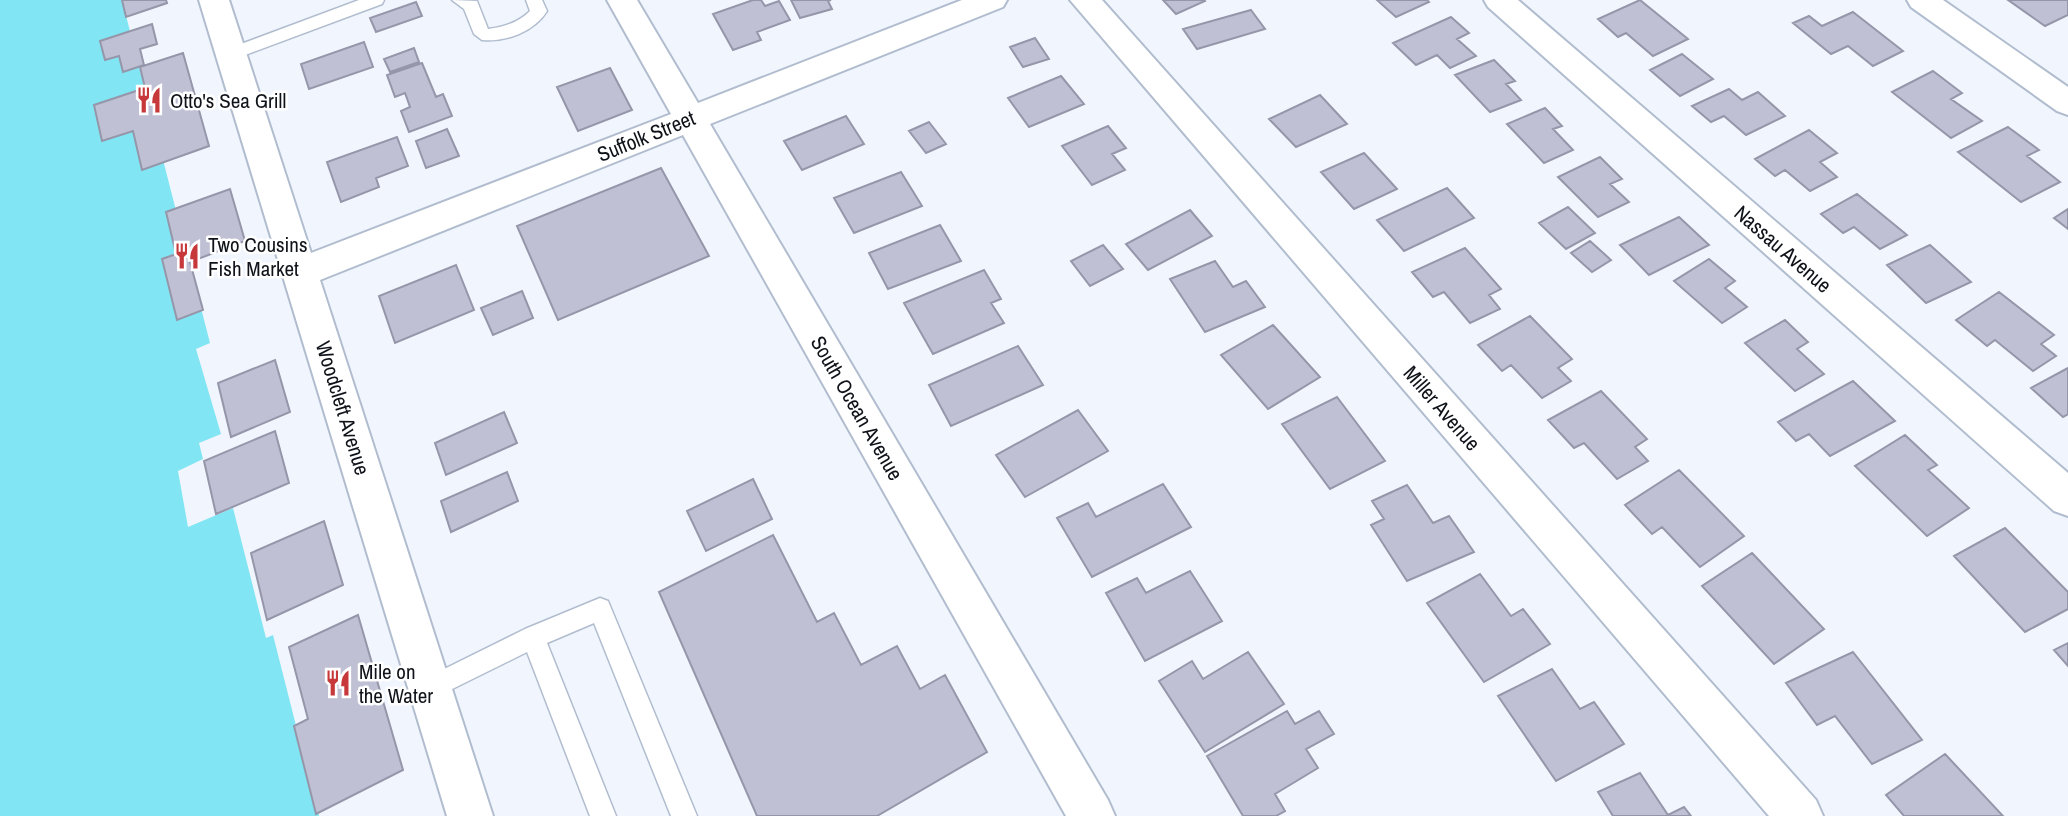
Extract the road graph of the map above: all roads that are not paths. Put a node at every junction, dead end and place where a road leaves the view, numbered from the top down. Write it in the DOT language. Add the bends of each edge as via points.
graph roads {
  1 [pos="214,0"];
  2 [pos="376,0"];
  3 [pos="460,0"];
  4 [pos="534,0"];
  5 [pos="622,0"];
  6 [pos="992,0"];
  7 [pos="1084,0"];
  8 [pos="1499,0"];
  9 [pos="1922,0"];
  10 [pos="231,54"];
  11 [pos="2068,103"];
  12 [pos="690,119"];
  13 [pos="300,273"];
  14 [pos="2068,498"];
  15 [pos="533,637"];
  16 [pos="430,688"];
  17 [pos="470,816"];
  18 [pos="603,816"];
  19 [pos="684,816"];
  20 [pos="1092,816"];
  21 [pos="1800,816"];
  1 -- 10 [label="street, Woodcleft Avenue"];
  2 -- 10 [label="lane"];
  3 -- 4 [label="lane" via="471,5 482,34 490,36 537,16"];
  5 -- 12 [label="street, South Ocean Avenue"];
  6 -- 12 [label="street, Suffolk Street"];
  7 -- 21 [label="street, Miller Avenue"];
  8 -- 14 [label="street, Nassau Avenue"];
  9 -- 11 [label="street"];
  10 -- 13 [label="street, Woodcleft Avenue"];
  12 -- 13 [label="street, Suffolk Street"];
  12 -- 20 [label="street, South Ocean Avenue"];
  13 -- 16 [label="street, Woodcleft Avenue"];
  15 -- 16 [label="lane"];
  15 -- 18 [label="lane"];
  15 -- 19 [label="lane" via="600,609"];
  16 -- 17 [label="street, Woodcleft Avenue"];
}
